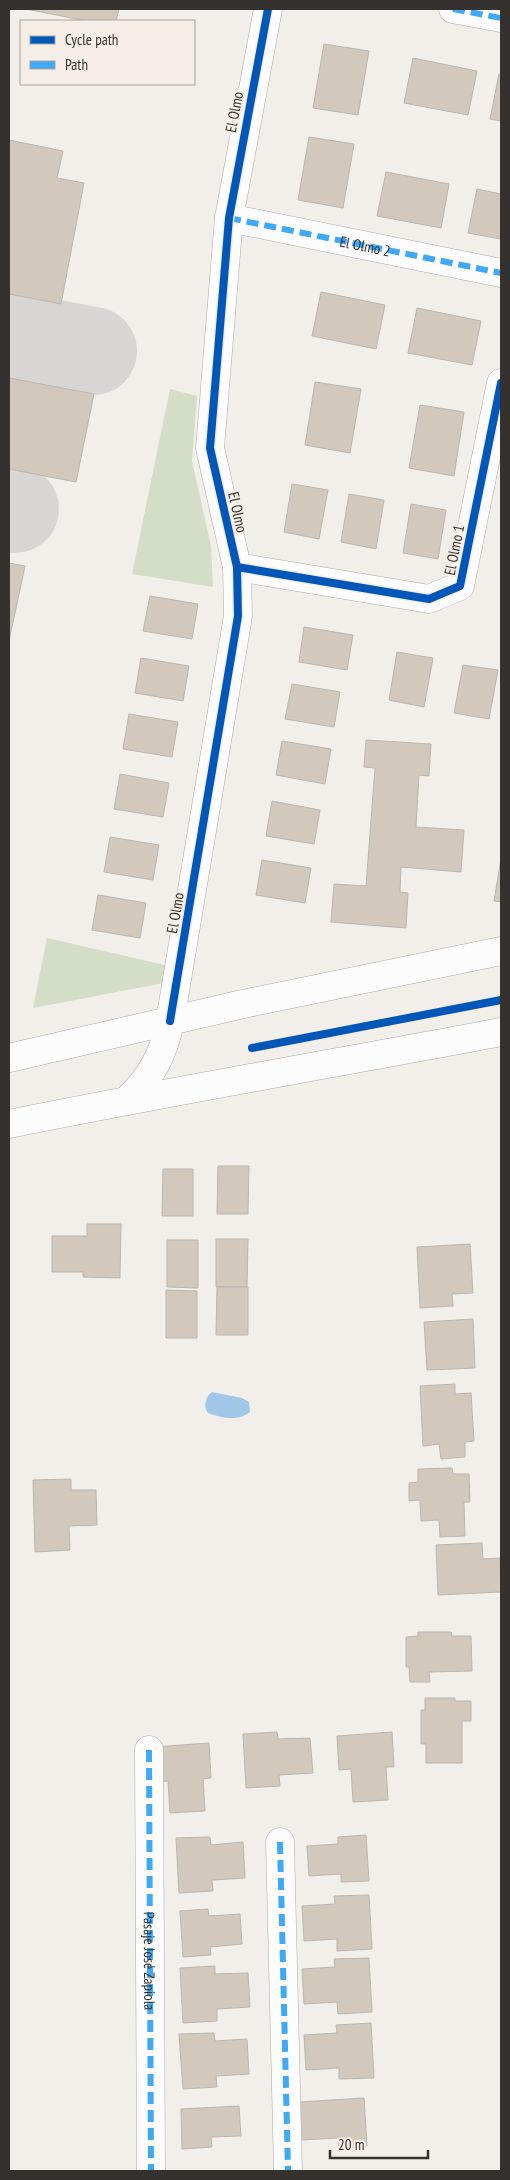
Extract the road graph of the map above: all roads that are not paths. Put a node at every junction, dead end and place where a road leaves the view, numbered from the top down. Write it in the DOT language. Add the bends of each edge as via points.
graph roads {
  1 [pos="268,9"];
  2 [pos="452,9"];
  3 [pos="501,18"];
  4 [pos="229,218"];
  5 [pos="501,273"];
  6 [pos="501,383"];
  7 [pos="237,567"];
  8 [pos="501,951"];
  9 [pos="170,1021"];
  10 [pos="501,1032"];
  11 [pos="9,1058"];
  12 [pos="126,1101"];
  13 [pos="9,1124"];
  14 [pos="149,1750"];
  15 [pos="280,1842"];
  16 [pos="151,2171"];
  17 [pos="288,2171"];
  1 -- 4 [label="street, El Olmo"];
  2 -- 3 [label="street"];
  4 -- 5 [label="street, El Olmo 2"];
  4 -- 7 [label="street, El Olmo" via="210,448"];
  6 -- 7 [label="street, El Olmo 1" via="460,586 429,599"];
  7 -- 9 [label="street, El Olmo" via="238,616"];
  8 -- 9 [label="street"];
  9 -- 11 [label="street"];
  9 -- 12 [label="street, El Olmo" via="161,1056 152,1073"];
  10 -- 12 [label="street"];
  12 -- 13 [label="street"];
  14 -- 16 [label="street, Pasaje José Zapiola"];
  15 -- 17 [label="street"];
}
